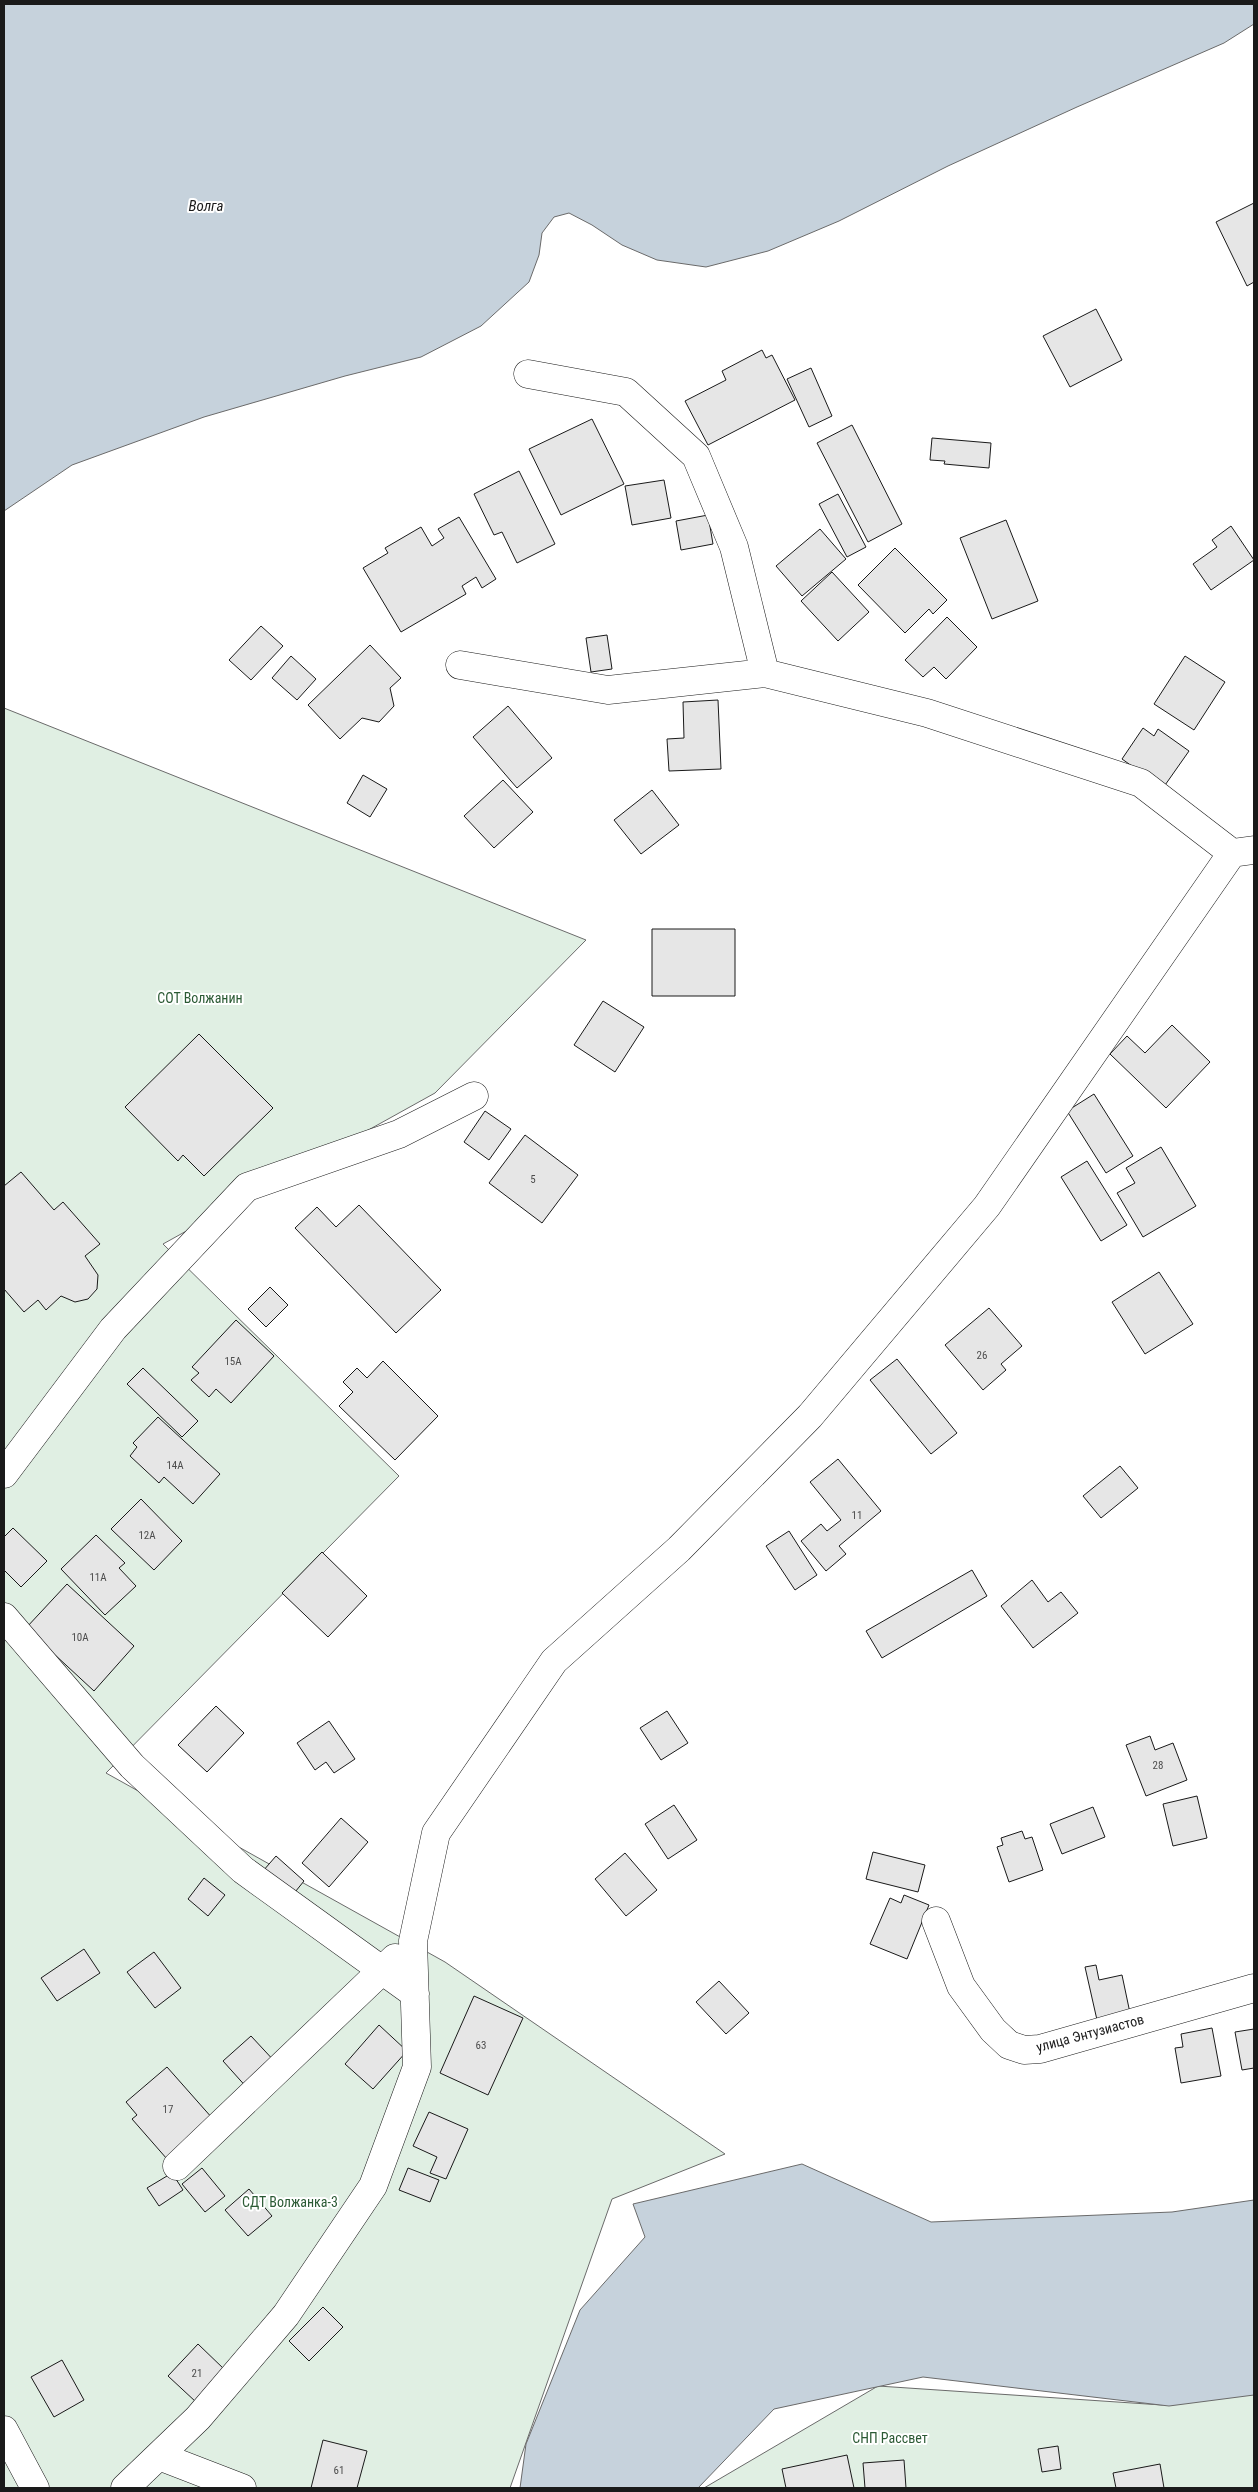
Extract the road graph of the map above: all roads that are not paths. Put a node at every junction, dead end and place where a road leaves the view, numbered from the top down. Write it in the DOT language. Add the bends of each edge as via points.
graph roads {
  1 [pos="528,374"];
  2 [pos="460,666"];
  3 [pos="765,673"];
  4 [pos="1243,851"];
  5 [pos="474,1096"];
  6 [pos="4,1474"];
  7 [pos="4,1617"];
  8 [pos="936,1921"];
  9 [pos="413,1941"];
  10 [pos="382,1970"];
  11 [pos="1254,1988"];
  12 [pos="415,1994"];
  13 [pos="177,2166"];
  14 [pos="4,2430"];
  15 [pos="160,2456"];
  16 [pos="35,2488"];
  17 [pos="125,2488"];
  18 [pos="242,2488"];
  1 -- 3 [label="street" via="626,392 696,456 734,547"];
  2 -- 3 [label="street" via="608,690"];
  3 -- 4 [label="street" via="927,713 1141,783"];
  4 -- 9 [label="street" via="988,1206 810,1416 679,1549 554,1661 436,1833"];
  5 -- 6 [label="street" via="399,1134 247,1187 113,1329"];
  7 -- 10 [label="street" via="125,1759 243,1870"];
  8 -- 11 [label="street, улица Энтузиастов" via="961,1986 993,2030 1009,2045 1024,2050"];
  9 -- 10 [label="street"];
  9 -- 12 [label="street"];
  10 -- 12 [label="street"];
  10 -- 13 [label="street"];
  12 -- 15 [label="street" via="417,2067 373,2186 286,2315 198,2418"];
  14 -- 16 [label="street"];
  15 -- 17 [label="street"];
  15 -- 18 [label="street"];
}
